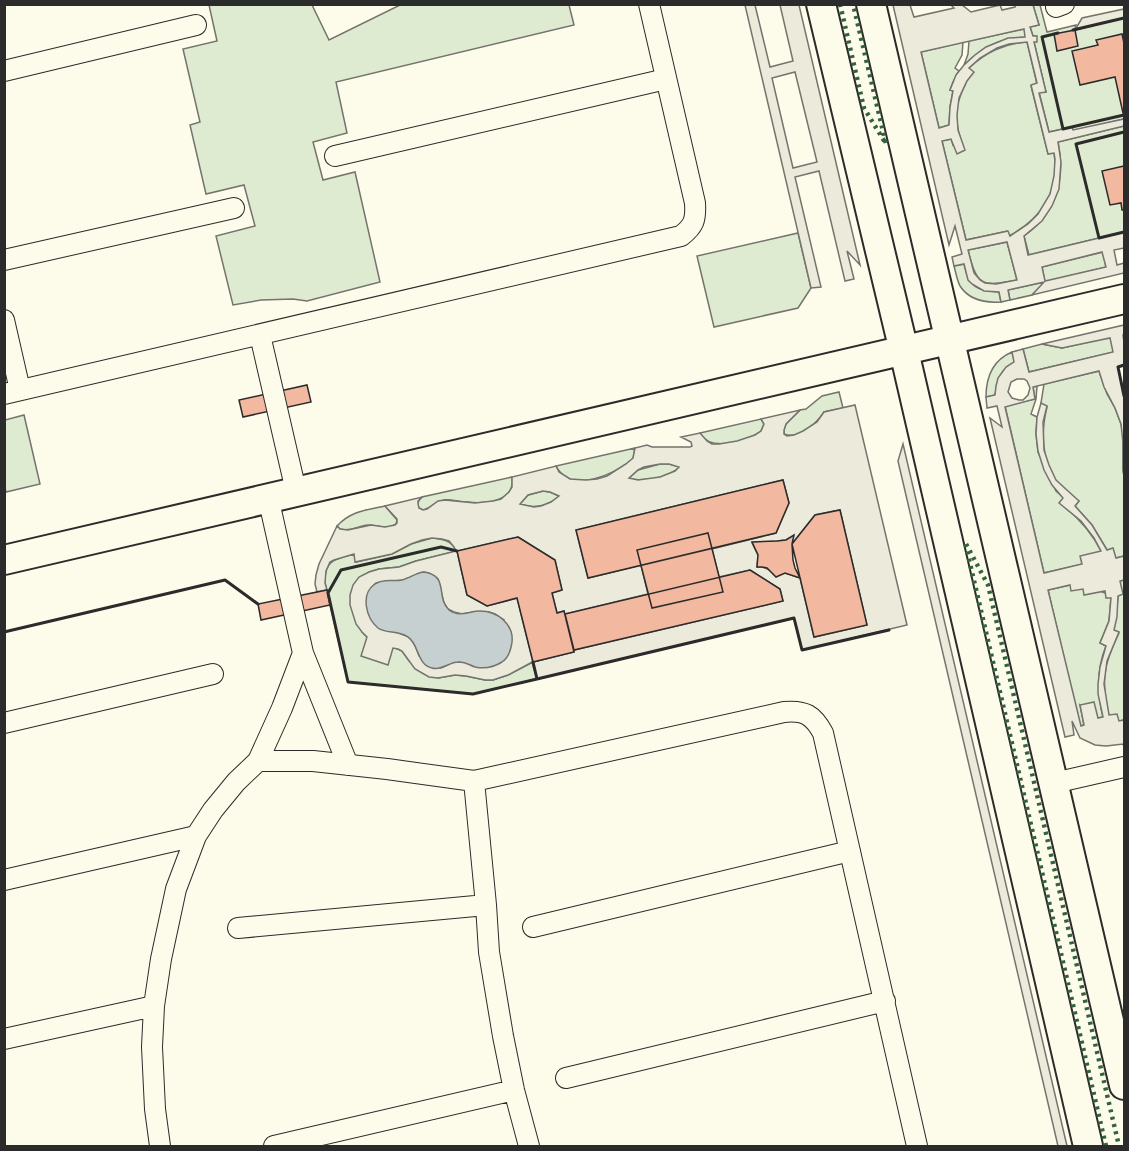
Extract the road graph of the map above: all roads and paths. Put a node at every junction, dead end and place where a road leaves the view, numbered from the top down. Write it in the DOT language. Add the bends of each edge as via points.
graph roads {
  1 [pos="649,4"];
  2 [pos="821,4"];
  3 [pos="871,4"];
  4 [pos="196,25"];
  5 [pos="4,71"];
  6 [pos="666,79"];
  7 [pos="335,156"];
  8 [pos="234,208"];
  9 [pos="4,260"];
  10 [pos="1125,299"];
  11 [pos="4,320"];
  12 [pos="260,334"];
  13 [pos="951,340"];
  14 [pos="904,351"];
  15 [pos="13,392"];
  16 [pos="296,491"];
  17 [pos="268,497"];
  18 [pos="4,560"];
  19 [pos="303,653"];
  20 [pos="213,674"];
  21 [pos="4,723"];
  22 [pos="258,761"];
  23 [pos="348,765"];
  24 [pos="1125,767"];
  25 [pos="474,781"];
  26 [pos="1054,783"];
  27 [pos="196,836"];
  28 [pos="850,851"];
  29 [pos="4,880"];
  30 [pos="486,904"];
  31 [pos="533,927"];
  32 [pos="238,928"];
  33 [pos="885,1001"];
  34 [pos="154,1006"];
  35 [pos="4,1039"];
  36 [pos="566,1078"];
  37 [pos="1125,1085"];
  38 [pos="514,1090"];
  39 [pos="160,1146"];
  40 [pos="274,1146"];
  41 [pos="529,1146"];
  42 [pos="917,1146"];
  43 [pos="1088,1146"];
  1 -- 6 [label="street"];
  2 -- 14 [label="street"];
  3 -- 13 [label="street"];
  4 -- 5 [label="street"];
  6 -- 7 [label="street"];
  6 -- 12 [label="street" via="695,203 696,218 681,236"];
  8 -- 9 [label="street"];
  10 -- 13 [label="street"];
  11 -- 15 [label="street"];
  12 -- 15 [label="street"];
  12 -- 16 [label="street"];
  13 -- 14 [label="street"];
  13 -- 26 [label="street"];
  14 -- 16 [label="street"];
  14 -- 43 [label="street"];
  16 -- 17 [label="street"];
  17 -- 18 [label="street"];
  17 -- 19 [label="street"];
  19 -- 22 [label="street"];
  19 -- 23 [label="street"];
  20 -- 21 [label="street"];
  22 -- 23 [label="street"];
  22 -- 27 [label="street" via="236,782"];
  23 -- 25 [label="street"];
  24 -- 26 [label="street"];
  25 -- 28 [label="street" via="796,711 817,722 823,733"];
  25 -- 30 [label="street"];
  26 -- 37 [label="street"];
  27 -- 29 [label="street"];
  27 -- 34 [label="street" via="176,889"];
  28 -- 31 [label="street"];
  28 -- 33 [label="street"];
  30 -- 32 [label="street"];
  30 -- 38 [label="street" via="489,952"];
  33 -- 36 [label="street"];
  33 -- 42 [label="street"];
  34 -- 35 [label="street"];
  34 -- 39 [label="street" via="152,1047"];
  38 -- 40 [label="street"];
  38 -- 41 [label="street"];
}
